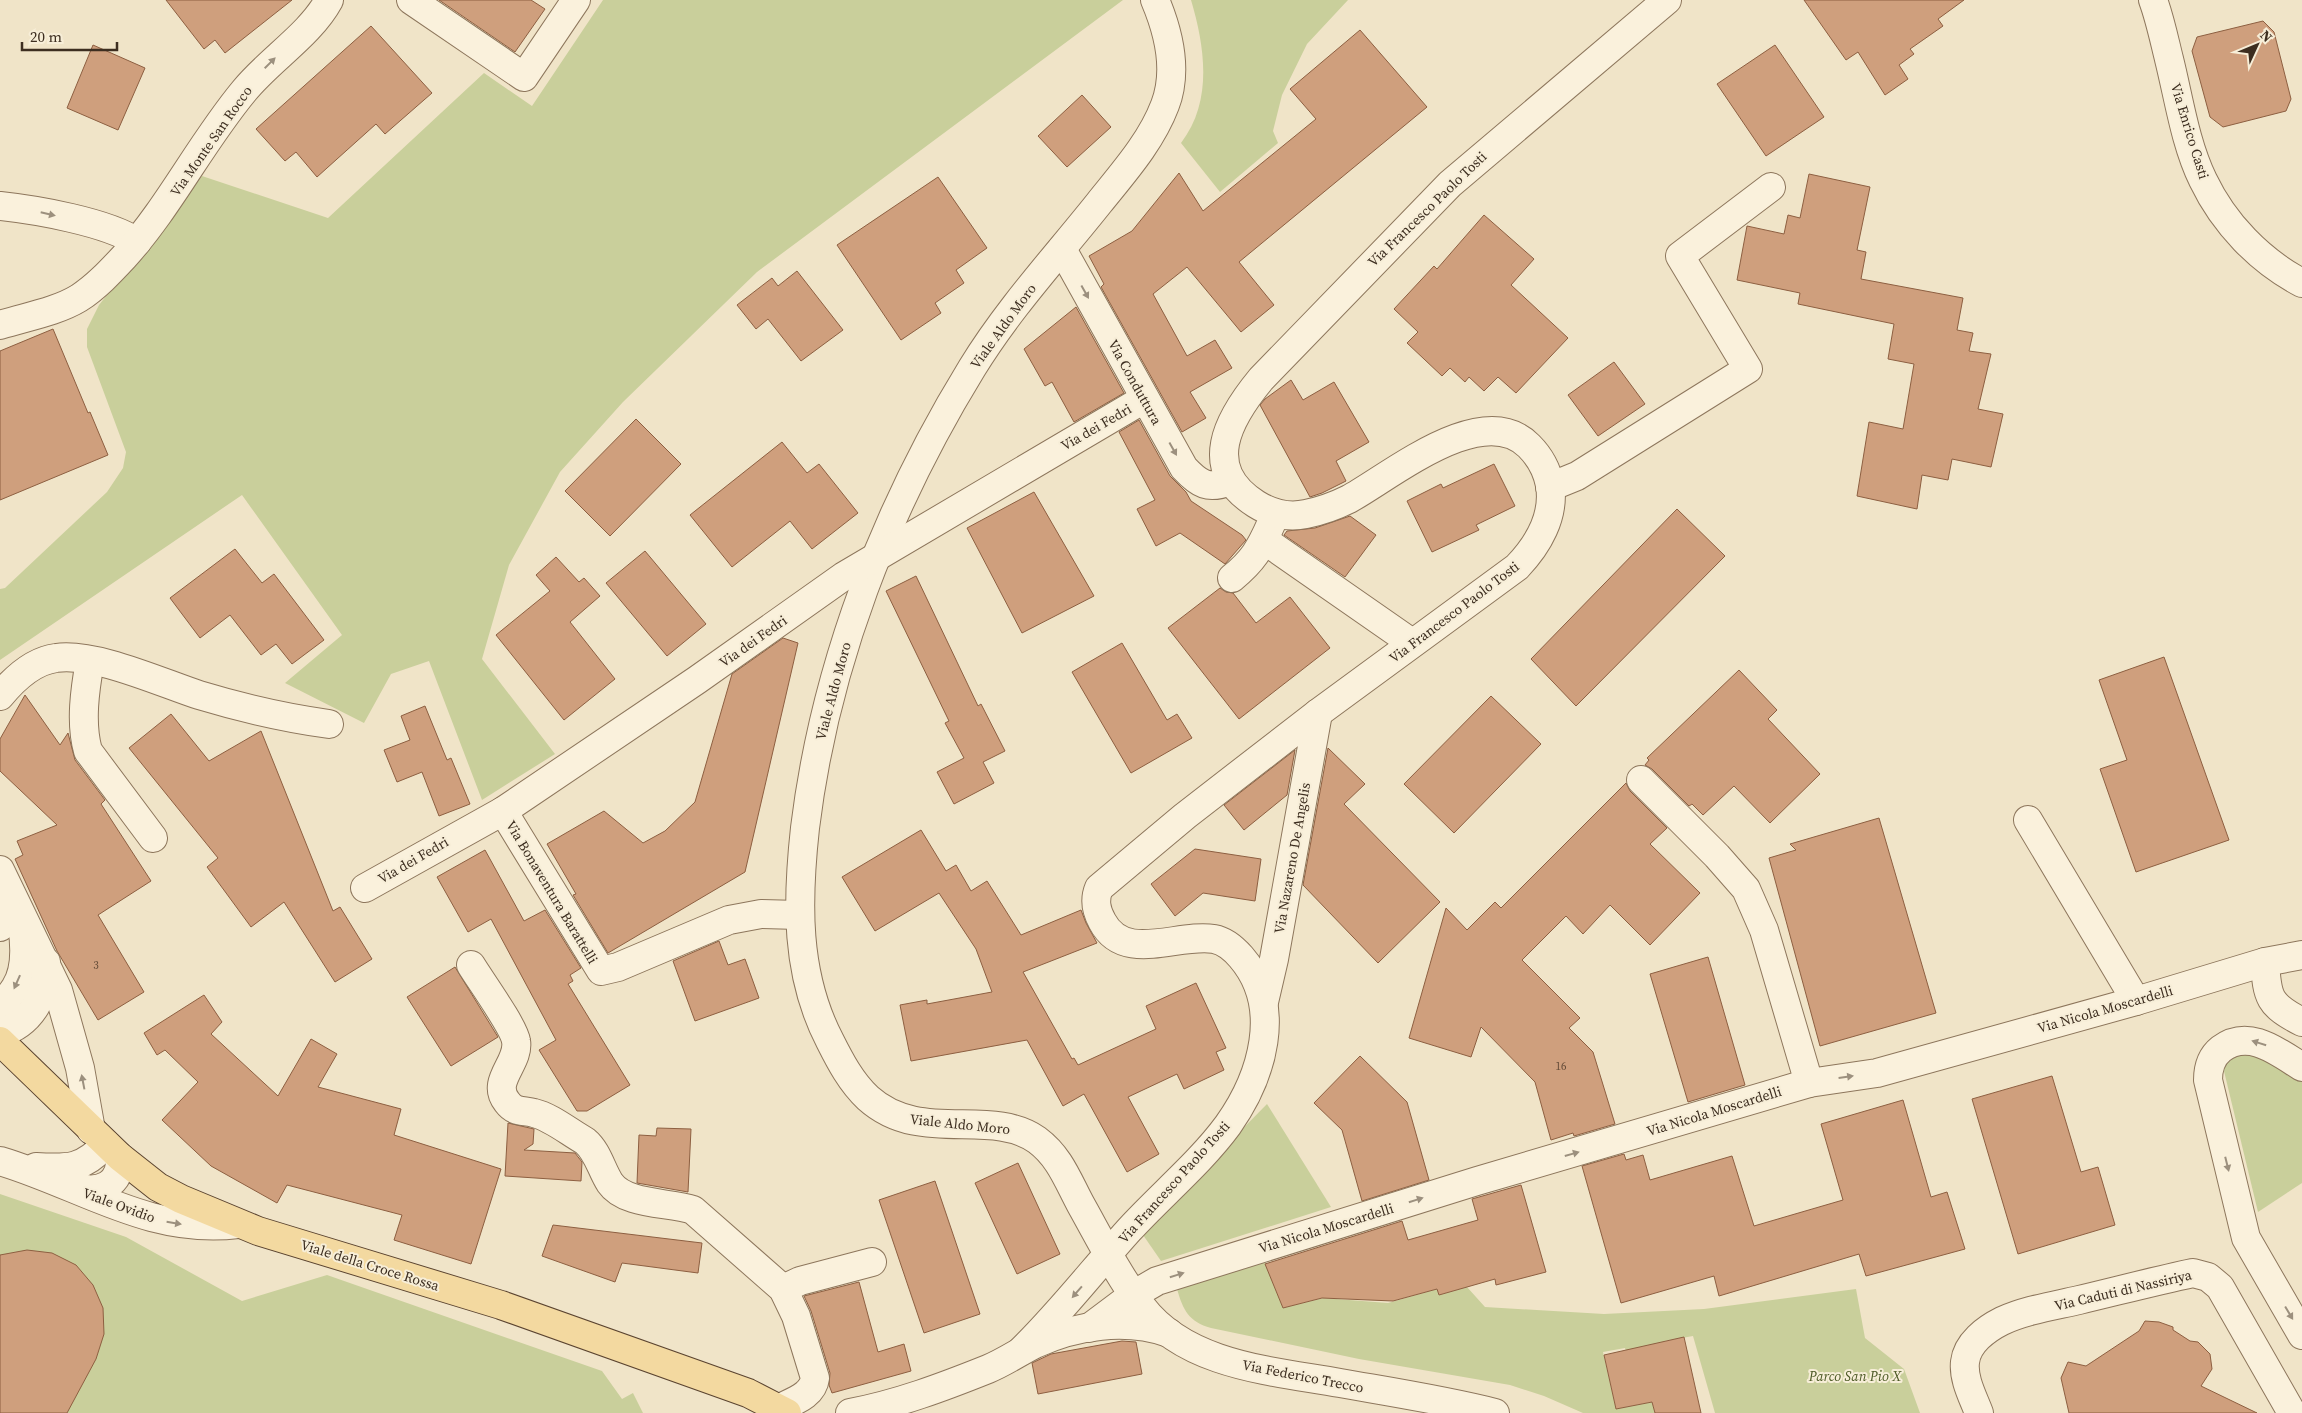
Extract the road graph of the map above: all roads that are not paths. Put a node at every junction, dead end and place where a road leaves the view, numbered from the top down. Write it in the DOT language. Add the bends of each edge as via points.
graph roads {
  1 [pos="329,0"];
  2 [pos="411,0"];
  3 [pos="576,0"];
  4 [pos="1155,0"];
  5 [pos="1667,0"];
  6 [pos="2153,0"];
  7 [pos="1771,187"];
  8 [pos="0,206"];
  9 [pos="137,242"];
  10 [pos="1062,250"];
  11 [pos="2302,284"];
  12 [pos="0,325"];
  13 [pos="1144,398"];
  14 [pos="1230,481"];
  15 [pos="1550,487"];
  16 [pos="1275,514"];
  17 [pos="1264,540"];
  18 [pos="878,555"];
  19 [pos="1232,578"];
  20 [pos="1412,644"];
  21 [pos="90,661"];
  22 [pos="0,696"];
  23 [pos="1318,713"];
  24 [pos="329,724"];
  25 [pos="1641,780"];
  26 [pos="503,812"];
  27 [pos="2028,820"];
  28 [pos="153,838"];
  29 [pos="3,877"];
  30 [pos="365,888"];
  31 [pos="799,915"];
  32 [pos="11,923"];
  33 [pos="2302,955"];
  34 [pos="46,962"];
  35 [pos="2265,962"];
  36 [pos="471,965"];
  37 [pos="2136,1001"];
  38 [pos="1264,1002"];
  39 [pos="0,1007"];
  40 [pos="2302,1022"];
  41 [pos="0,1032"];
  42 [pos="0,1040"];
  43 [pos="2302,1067"];
  44 [pos="1808,1083"];
  45 [pos="106,1144"];
  46 [pos="7,1163"];
  47 [pos="62,1183"];
  48 [pos="238,1224"];
  49 [pos="1109,1255"];
  50 [pos="872,1262"];
  51 [pos="783,1288"];
  52 [pos="1133,1295"];
  53 [pos="1089,1328"];
  54 [pos="1170,1333"];
  55 [pos="2302,1335"];
  56 [pos="1021,1351"];
  57 [pos="906,1405"];
  58 [pos="783,1410"];
  59 [pos="850,1413"];
  60 [pos="1495,1413"];
  61 [pos="1978,1413"];
  62 [pos="2292,1413"];
  9 -- 1 [label="street, Via Monte San Rocco, one-way" via="245,90"];
  2 -- 3 [label="street" via="524,77"];
  4 -- 10 [label="street, Viale Aldo Moro" via="1169,42 1172,66 1167,101 1148,138"];
  5 -- 14 [label="street, Via Francesco Paolo Tosti" via="1450,184 1260,379 1239,407 1227,432 1225,458"];
  6 -- 11 [label="street, Via Enrico Casti" via="2202,180 2245,241 2269,263"];
  7 -- 15 [label="street" via="1680,256 1748,369 1577,476"];
  8 -- 9 [label="street, one-way" via="112,229"];
  9 -- 12 [label="street, Via Monte San Rocco" via="102,280 78,298"];
  10 -- 13 [label="street, Via Conduttura, one-way"];
  10 -- 18 [label="street, Viale Aldo Moro" via="1009,314 974,365 924,452"];
  13 -- 14 [label="street, Via Conduttura, one-way" via="1190,474 1212,487"];
  13 -- 18 [label="street, Via dei Fedri"];
  14 -- 16 [label="street, Via Francesco Paolo Tosti" via="1246,497"];
  15 -- 16 [label="street, Via Francesco Paolo Tosti" via="1536,453 1521,438 1495,431 1470,433 1442,444 1334,506 1305,515"];
  15 -- 20 [label="street, Via Francesco Paolo Tosti" via="1549,508 1542,532 1525,558 1504,578"];
  16 -- 17 [label="street"];
  17 -- 19 [label="street" via="1250,563"];
  17 -- 20 [label="street"];
  18 -- 26 [label="street, Via dei Fedri"];
  18 -- 31 [label="street, Viale Aldo Moro" via="847,637 824,719 808,804"];
  20 -- 23 [label="street, Via Francesco Paolo Tosti"];
  21 -- 22 [label="street" via="64,657 45,661 30,668"];
  21 -- 24 [label="street" via="129,670 230,704"];
  21 -- 28 [label="street" via="84,733 88,751"];
  23 -- 38 [label="street, Via Nazareno De Angelis"];
  23 -- 38 [label="street, Via Francesco Paolo Tosti" via="1102,884 1097,894 1098,913 1104,924 1113,935 1126,942 1141,945 1202,938 1222,941 1245,961"];
  25 -- 44 [label="street" via="1746,889 1764,930"];
  26 -- 30 [label="street, Via dei Fedri"];
  26 -- 31 [label="street, Via Bonaventura Barattelli" via="601,972 729,920 761,914"];
  27 -- 37 [label="street"];
  29 -- 32 [label="street"];
  31 -- 49 [label="street, Viale Aldo Moro" via="804,966 816,1010 838,1057 861,1090 883,1109 914,1121 995,1126 1030,1136 1058,1161"];
  32 -- 34 [label="street"];
  32 -- 39 [label="street, one-way" via="24,940 20,979"];
  33 -- 35 [label="street, Via Nicola Moscardelli"];
  34 -- 41 [label="street" via="44,989 33,1010 16,1027"];
  45 -- 34 [label="street, one-way" via="82,1076 58,990"];
  35 -- 37 [label="street, Via Nicola Moscardelli"];
  35 -- 40 [label="street" via="2270,997 2286,1014"];
  36 -- 51 [label="street" via="516,1041 514,1058 502,1081 508,1104 518,1111 540,1115 585,1141 594,1150 611,1185 625,1196 693,1210"];
  44 -- 37 [label="street, Via Nicola Moscardelli, one-way" via="1876,1073"];
  38 -- 49 [label="street, Via Francesco Paolo Tosti" via="1266,1026 1262,1053 1238,1110 1214,1141"];
  42 -- 45 [label="main road, Viale della Croce Rossa"];
  43 -- 55 [label="street, one-way" via="2268,1046 2250,1040 2233,1042 2216,1053 2208,1075 2246,1238"];
  52 -- 44 [label="street, Via Nicola Moscardelli, one-way" via="1169,1277"];
  45 -- 46 [label="street, Viale Ovidio" via="89,1160 74,1167"];
  45 -- 47 [label="street, Viale Ovidio" via="118,1172 110,1183 102,1189 84,1190"];
  45 -- 48 [label="main road, Viale della Croce Rossa" via="158,1187"];
  46 -- 47 [label="street, Viale Ovidio"];
  47 -- 48 [label="street, Viale Ovidio, one-way" via="160,1221 203,1226"];
  48 -- 58 [label="main road, Viale della Croce Rossa" via="501,1305 748,1393"];
  49 -- 52 [label="street, Viale Aldo Moro"];
  49 -- 56 [label="street, Via Francesco Paolo Tosti, one-way"];
  50 -- 51 [label="street"];
  51 -- 58 [label="street" via="796,1316 815,1378 806,1395"];
  52 -- 53 [label="street, Via Francesco Paolo Tosti"];
  52 -- 54 [label="street, Via Federico Trecco" via="1149,1316"];
  53 -- 54 [label="street, Via Francesco Paolo Tosti" via="1136,1324"];
  53 -- 56 [label="street, Via Francesco Paolo Tosti" via="1049,1338"];
  54 -- 60 [label="street, Via Federico Trecco" via="1231,1362"];
  56 -- 57 [label="street, Via Francesco Paolo Tosti"];
  57 -- 59 [label="street, Via Francesco Paolo Tosti"];
  61 -- 62 [label="street, Via Caduti di Nassiriya" via="1965,1374 1965,1362 1976,1340 2000,1322 2027,1312 2194,1273 2208,1276 2226,1294"];
}
